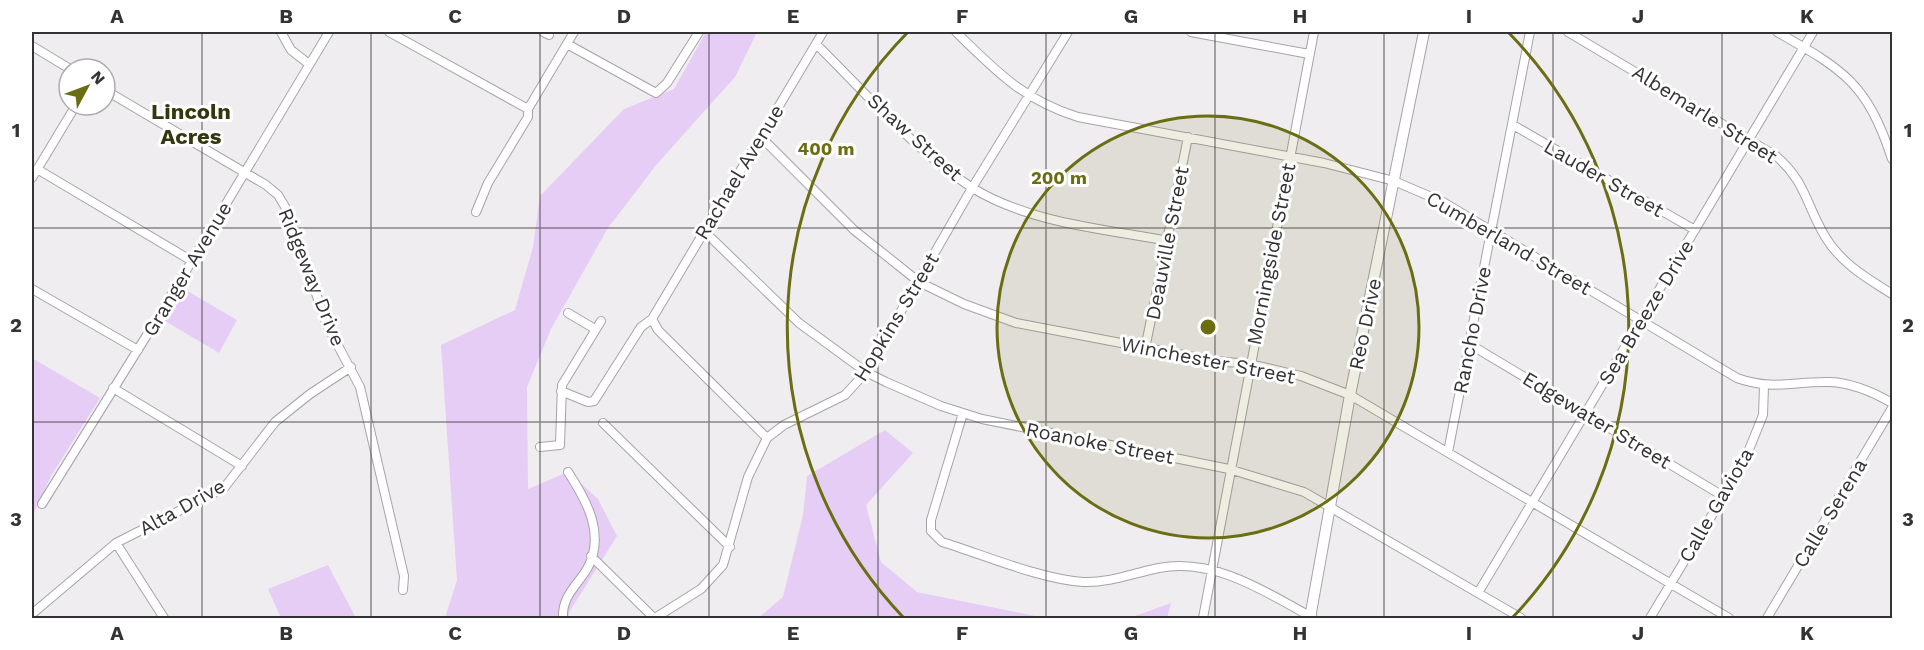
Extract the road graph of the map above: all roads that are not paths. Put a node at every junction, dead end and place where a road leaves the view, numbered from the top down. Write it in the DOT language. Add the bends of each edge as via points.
graph roads {
  1 [pos="281,32"];
  2 [pos="329,32"];
  3 [pos="389,32"];
  4 [pos="574,32"];
  5 [pos="699,32"];
  6 [pos="823,32"];
  7 [pos="956,32"];
  8 [pos="1068,32"];
  9 [pos="1191,32"];
  10 [pos="1314,32"];
  11 [pos="1424,32"];
  12 [pos="1530,32"];
  13 [pos="1568,32"];
  14 [pos="1777,32"];
  15 [pos="1813,32"];
  16 [pos="567,44"];
  17 [pos="816,44"];
  18 [pos="32,46"];
  19 [pos="1804,47"];
  20 [pos="1309,54"];
  21 [pos="57,61"];
  22 [pos="309,64"];
  23 [pos="117,97"];
  24 [pos="1028,97"];
  25 [pos="528,110"];
  26 [pos="69,117"];
  27 [pos="1513,125"];
  28 [pos="761,137"];
  29 [pos="1188,137"];
  30 [pos="1750,138"];
  31 [pos="1290,156"];
  32 [pos="1893,159"];
  33 [pos="37,169"];
  34 [pos="246,172"];
  35 [pos="32,178"];
  36 [pos="1394,181"];
  37 [pos="972,188"];
  38 [pos="476,212"];
  39 [pos="1491,230"];
  40 [pos="1695,230"];
  41 [pos="704,231"];
  42 [pos="1168,241"];
  43 [pos="192,261"];
  44 [pos="919,282"];
  45 [pos="32,289"];
  46 [pos="1893,294"];
  47 [pos="568,313"];
  48 [pos="653,316"];
  49 [pos="1641,320"];
  50 [pos="601,321"];
  51 [pos="595,329"];
  52 [pos="1471,345"];
  53 [pos="1145,349"];
  54 [pos="138,351"];
  55 [pos="1250,364"];
  56 [pos="351,367"];
  57 [pos="866,372"];
  58 [pos="1764,386"];
  59 [pos="113,388"];
  60 [pos="561,391"];
  61 [pos="1350,395"];
  62 [pos="1893,403"];
  63 [pos="1893,408"];
  64 [pos="1586,412"];
  65 [pos="963,413"];
  66 [pos="603,423"];
  67 [pos="767,438"];
  68 [pos="540,447"];
  69 [pos="1448,452"];
  70 [pos="242,466"];
  71 [pos="1229,469"];
  72 [pos="568,472"];
  73 [pos="1723,496"];
  74 [pos="1532,502"];
  75 [pos="42,504"];
  76 [pos="1330,507"];
  77 [pos="116,543"];
  78 [pos="730,547"];
  79 [pos="591,556"];
  80 [pos="1211,572"];
  81 [pos="1670,584"];
  82 [pos="403,590"];
  83 [pos="1478,593"];
  84 [pos="32,614"];
  85 [pos="164,618"];
  86 [pos="563,618"];
  87 [pos="654,618"];
  88 [pos="1203,618"];
  89 [pos="1310,618"];
  90 [pos="1521,618"];
  91 [pos="1650,618"];
  92 [pos="1729,618"];
  93 [pos="1767,618"];
  1 -- 22 [label="street" via="291,50"];
  2 -- 22 [label="street, Granger Avenue"];
  3 -- 25 [label="street"];
  4 -- 16 [label="street"];
  5 -- 16 [label="street" via="667,83 656,93"];
  6 -- 17 [label="street, Rachael Avenue"];
  7 -- 24 [label="street, Cumberland Street"];
  8 -- 24 [label="street, Hopkins Street"];
  9 -- 20 [label="street"];
  10 -- 20 [label="street, Morningside Street"];
  11 -- 36 [label="main road, Reo Drive"];
  12 -- 27 [label="street, Rancho Drive"];
  13 -- 30 [label="street, Albemarle Street"];
  14 -- 19 [label="street"];
  15 -- 19 [label="street, Sea Breeze Drive"];
  16 -- 25 [label="street"];
  17 -- 28 [label="street, Rachael Avenue"];
  17 -- 37 [label="street, Shaw Street" via="927,152"];
  18 -- 21 [label="street"];
  19 -- 30 [label="street, Sea Breeze Drive"];
  19 -- 32 [label="street" via="1843,72 1866,98"];
  20 -- 31 [label="street, Morningside Street"];
  22 -- 34 [label="street, Granger Avenue"];
  23 -- 34 [label="street, Ridgeway Drive"];
  24 -- 29 [label="street, Cumberland Street" via="1078,117"];
  24 -- 37 [label="street, Hopkins Street"];
  25 -- 38 [label="street" via="528,117 488,183"];
  26 -- 33 [label="street"];
  27 -- 39 [label="street, Rancho Drive"];
  27 -- 40 [label="street, Lauder Street"];
  28 -- 41 [label="street, Rachael Avenue"];
  28 -- 44 [label="street, Winchester Street" via="854,230"];
  29 -- 31 [label="street, Cumberland Street"];
  29 -- 42 [label="street, Deauville Street"];
  30 -- 40 [label="street, Sea Breeze Drive"];
  30 -- 46 [label="street, Albemarle Street" via="1794,174 1820,228 1841,257"];
  31 -- 36 [label="street, Cumberland Street"];
  31 -- 55 [label="street, Morningside Street"];
  33 -- 35 [label="street"];
  33 -- 43 [label="street"];
  34 -- 43 [label="street, Granger Avenue"];
  34 -- 56 [label="street, Ridgeway Drive" via="278,195 287,210 327,325"];
  36 -- 39 [label="street, Cumberland Street" via="1443,202"];
  36 -- 61 [label="main road, Reo Drive"];
  37 -- 42 [label="street, Shaw Street" via="1047,218"];
  37 -- 44 [label="street, Hopkins Street"];
  39 -- 49 [label="street, Cumberland Street"];
  39 -- 52 [label="street, Rancho Drive"];
  40 -- 49 [label="street, Sea Breeze Drive"];
  41 -- 48 [label="street, Rachael Avenue"];
  41 -- 57 [label="street, Roanoke Street" via="799,323"];
  42 -- 53 [label="street, Deauville Street"];
  43 -- 54 [label="street, Granger Avenue"];
  44 -- 53 [label="street, Winchester Street" via="1016,323"];
  44 -- 57 [label="street, Hopkins Street"];
  45 -- 54 [label="street"];
  47 -- 51 [label="street"];
  48 -- 60 [label="street, Rachael Avenue" via="641,327 594,401"];
  48 -- 67 [label="street" via="658,330"];
  49 -- 58 [label="street, Cumberland Street" via="1737,378"];
  49 -- 64 [label="street, Sea Breeze Drive"];
  50 -- 51 [label="street"];
  51 -- 60 [label="street"];
  52 -- 64 [label="street, Edgewater Street"];
  52 -- 69 [label="street, Rancho Drive"];
  53 -- 55 [label="street, Winchester Street"];
  54 -- 59 [label="street, Granger Avenue"];
  55 -- 61 [label="street, Winchester Street" via="1301,376"];
  55 -- 71 [label="street, Morningside Street"];
  56 -- 70 [label="street, Alta Drive" via="303,398 276,422"];
  56 -- 82 [label="street, Ridgeway Drive" via="360,387 388,507 404,576"];
  57 -- 65 [label="street, Roanoke Street"];
  57 -- 67 [label="street, Hopkins Street" via="844,395 784,425"];
  58 -- 62 [label="street, Cumberland Street" via="1831,382 1870,390"];
  58 -- 73 [label="street, Calle Gaviota" via="1763,414 1747,456"];
  59 -- 70 [label="street"];
  59 -- 75 [label="street, Granger Avenue"];
  60 -- 68 [label="street" via="560,445"];
  61 -- 69 [label="street, Winchester Street"];
  61 -- 76 [label="main road, Reo Drive"];
  63 -- 93 [label="street, Calle Serena"];
  64 -- 73 [label="street, Edgewater Street"];
  64 -- 74 [label="street, Sea Breeze Drive"];
  65 -- 71 [label="street, Roanoke Street"];
  65 -- 80 [label="street" via="932,516 931,531 942,543 1081,582 1103,582 1161,567 1193,567"];
  66 -- 78 [label="street"];
  67 -- 78 [label="street, Hopkins Street" via="748,477"];
  69 -- 74 [label="street, Winchester Street"];
  70 -- 77 [label="street, Alta Drive" via="224,488"];
  71 -- 76 [label="street, Roanoke Street" via="1304,492"];
  71 -- 80 [label="street, Morningside Street"];
  72 -- 79 [label="street" via="589,509 595,536"];
  73 -- 81 [label="street, Calle Gaviota"];
  74 -- 81 [label="street, Winchester Street"];
  74 -- 83 [label="street, Sea Breeze Drive"];
  76 -- 83 [label="street, Roanoke Street"];
  76 -- 89 [label="main road, Reo Drive"];
  77 -- 84 [label="street, Alta Drive"];
  77 -- 85 [label="street"];
  78 -- 87 [label="street, Hopkins Street" via="723,565 706,586"];
  79 -- 86 [label="street" via="567,596"];
  79 -- 87 [label="street"];
  80 -- 88 [label="street, Morningside Street"];
  80 -- 89 [label="street" via="1255,585"];
  81 -- 91 [label="street, Calle Gaviota"];
  81 -- 92 [label="street, Winchester Street"];
  83 -- 90 [label="street, Roanoke Street"];
}
